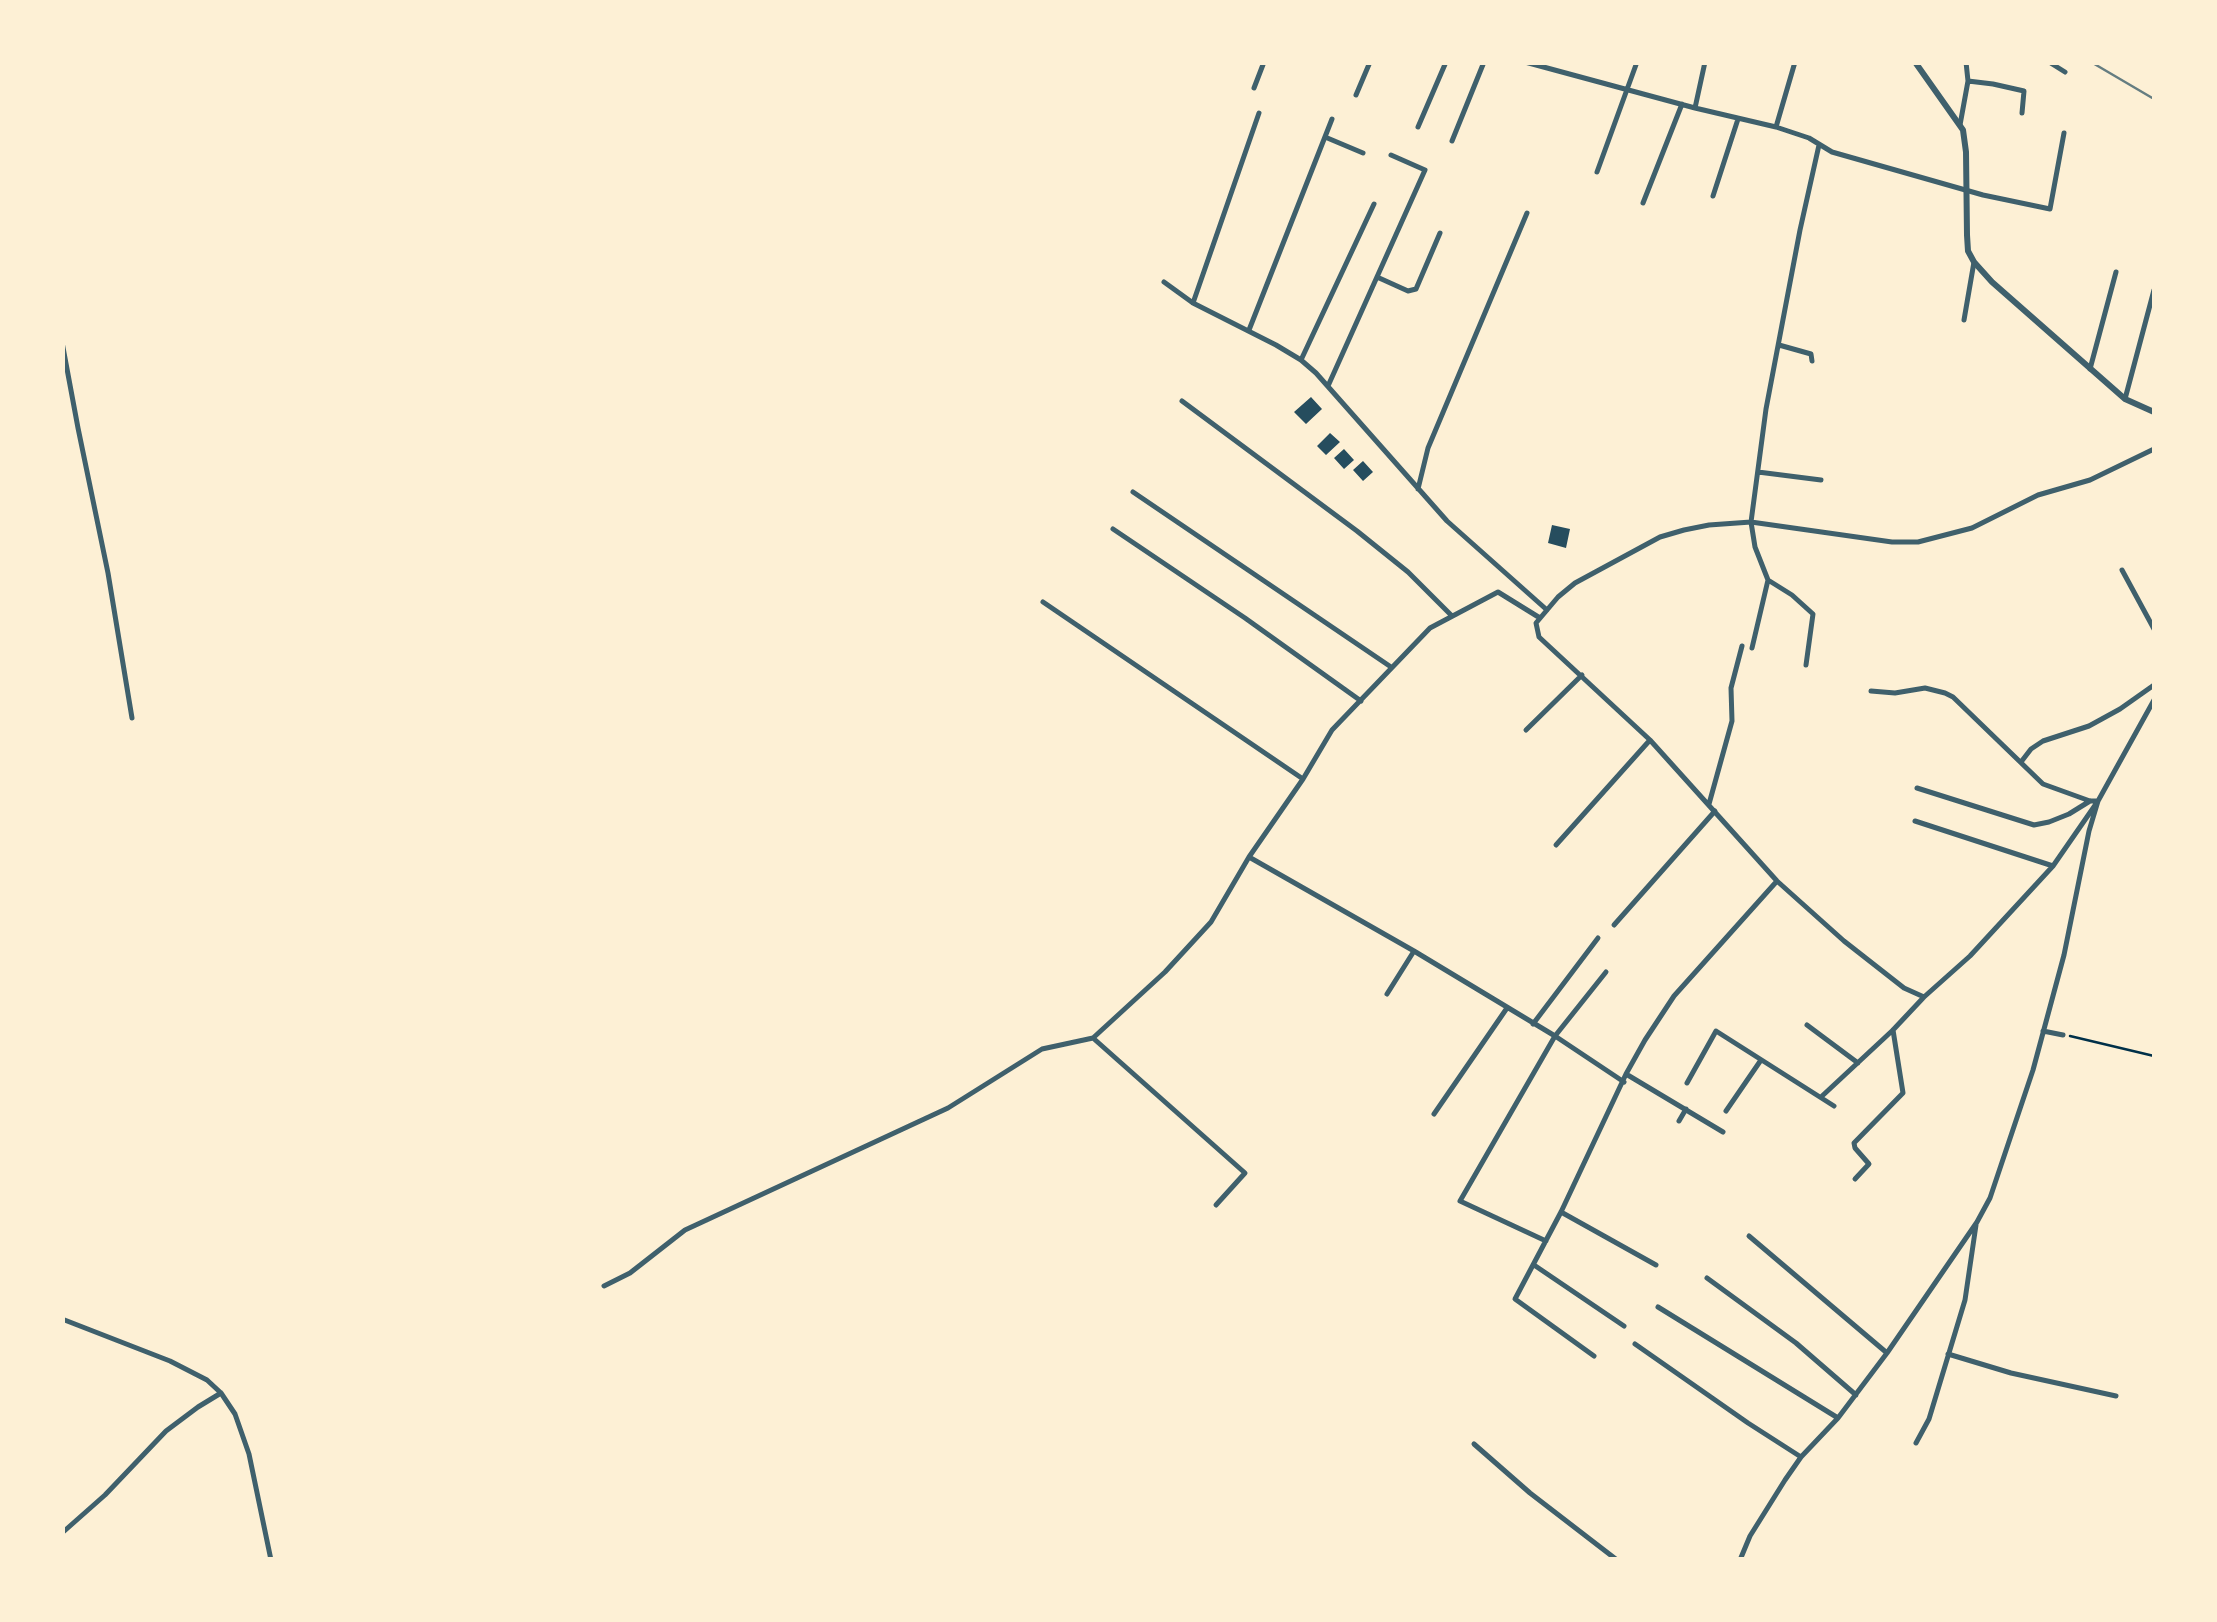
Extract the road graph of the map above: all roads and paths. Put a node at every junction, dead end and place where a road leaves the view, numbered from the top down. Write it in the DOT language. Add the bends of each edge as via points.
graph roads {
  1 [pos="1264,62"];
  2 [pos="1370,62"];
  3 [pos="1446,62"];
  4 [pos="1484,62"];
  5 [pos="1525,62"];
  6 [pos="1638,62"];
  7 [pos="1705,62"];
  8 [pos="1795,62"];
  9 [pos="1915,62"];
  10 [pos="1966,62"];
  11 [pos="2050,62"];
  12 [pos="2065,72"];
  13 [pos="1968,82"];
  14 [pos="1254,88"];
  15 [pos="1629,89"];
  16 [pos="1356,95"];
  17 [pos="1682,104"];
  18 [pos="1695,108"];
  19 [pos="1259,113"];
  20 [pos="2022,113"];
  21 [pos="1332,119"];
  22 [pos="1738,119"];
  23 [pos="1960,125"];
  24 [pos="1418,127"];
  25 [pos="1776,127"];
  26 [pos="2064,133"];
  27 [pos="1325,137"];
  28 [pos="1452,140"];
  29 [pos="1819,146"];
  30 [pos="1363,152"];
  31 [pos="1391,154"];
  32 [pos="1597,172"];
  33 [pos="1966,190"];
  34 [pos="1713,196"];
  35 [pos="1374,204"];
  36 [pos="1643,204"];
  37 [pos="1527,213"];
  38 [pos="1440,233"];
  39 [pos="1974,262"];
  40 [pos="2116,272"];
  41 [pos="1376,277"];
  42 [pos="1164,282"];
  43 [pos="2154,290"];
  44 [pos="1193,303"];
  45 [pos="1964,320"];
  46 [pos="1249,331"];
  47 [pos="62,342"];
  48 [pos="1779,345"];
  49 [pos="1301,360"];
  50 [pos="1812,361"];
  51 [pos="2090,369"];
  52 [pos="1328,386"];
  53 [pos="1182,400"];
  54 [pos="2125,400"];
  55 [pos="2154,412"];
  56 [pos="2154,449"];
  57 [pos="1758,472"];
  58 [pos="1821,480"];
  59 [pos="1418,490"];
  60 [pos="1133,492"];
  61 [pos="1751,522"];
  62 [pos="1113,529"];
  63 [pos="2122,570"];
  64 [pos="1768,580"];
  65 [pos="1043,602"];
  66 [pos="1546,610"];
  67 [pos="1452,616"];
  68 [pos="1540,618"];
  69 [pos="2154,628"];
  70 [pos="1742,646"];
  71 [pos="1752,648"];
  72 [pos="1806,666"];
  73 [pos="1392,667"];
  74 [pos="1582,674"];
  75 [pos="2154,685"];
  76 [pos="1871,691"];
  77 [pos="2154,700"];
  78 [pos="1361,701"];
  79 [pos="132,718"];
  80 [pos="1526,730"];
  81 [pos="1650,740"];
  82 [pos="2021,762"];
  83 [pos="1303,779"];
  84 [pos="1917,788"];
  85 [pos="2094,801"];
  86 [pos="1708,804"];
  87 [pos="1716,811"];
  88 [pos="1915,820"];
  89 [pos="1556,845"];
  90 [pos="1249,857"];
  91 [pos="2053,866"];
  92 [pos="1777,881"];
  93 [pos="1614,926"];
  94 [pos="1598,938"];
  95 [pos="1414,951"];
  96 [pos="1606,972"];
  97 [pos="1387,994"];
  98 [pos="1924,997"];
  99 [pos="1507,1008"];
  100 [pos="1533,1024"];
  101 [pos="1807,1025"];
  102 [pos="1893,1030"];
  103 [pos="2043,1030"];
  104 [pos="2063,1034"];
  105 [pos="1555,1036"];
  106 [pos="1093,1038"];
  107 [pos="2154,1056"];
  108 [pos="1761,1060"];
  109 [pos="1858,1062"];
  110 [pos="1625,1078"];
  111 [pos="1687,1084"];
  112 [pos="1822,1097"];
  113 [pos="1834,1106"];
  114 [pos="1686,1109"];
  115 [pos="1726,1111"];
  116 [pos="1434,1114"];
  117 [pos="1679,1121"];
  118 [pos="1723,1132"];
  119 [pos="1855,1178"];
  120 [pos="1216,1205"];
  121 [pos="1562,1212"];
  122 [pos="1976,1222"];
  123 [pos="1749,1236"];
  124 [pos="1546,1241"];
  125 [pos="1656,1265"];
  126 [pos="1534,1266"];
  127 [pos="1707,1278"];
  128 [pos="604,1286"];
  129 [pos="1658,1307"];
  130 [pos="62,1320"];
  131 [pos="1624,1326"];
  132 [pos="1635,1344"];
  133 [pos="1887,1353"];
  134 [pos="1948,1354"];
  135 [pos="1594,1356"];
  136 [pos="221,1393"];
  137 [pos="1856,1395"];
  138 [pos="2116,1396"];
  139 [pos="1838,1418"];
  140 [pos="1916,1443"];
  141 [pos="1474,1444"];
  142 [pos="1801,1457"];
  143 [pos="62,1533"];
  144 [pos="271,1560"];
  145 [pos="1617,1560"];
  146 [pos="1740,1560"];
  1 -- 14 [label="street"];
  2 -- 16 [label="street"];
  3 -- 24 [label="street"];
  4 -- 28 [label="street"];
  5 -- 15 [label="street"];
  6 -- 15 [label="street"];
  7 -- 18 [label="street"];
  8 -- 25 [label="street"];
  9 -- 23 [label="street"];
  10 -- 13 [label="street"];
  11 -- 12 [label="street"];
  13 -- 20 [label="street" via="2024,91"];
  13 -- 23 [label="street"];
  15 -- 17 [label="street"];
  15 -- 32 [label="street"];
  17 -- 18 [label="street"];
  17 -- 36 [label="street"];
  18 -- 22 [label="street"];
  19 -- 44 [label="street"];
  21 -- 27 [label="street"];
  22 -- 25 [label="street"];
  22 -- 34 [label="street"];
  23 -- 33 [label="street"];
  25 -- 29 [label="street"];
  26 -- 33 [label="street" via="2050,209"];
  27 -- 30 [label="street"];
  27 -- 46 [label="street"];
  29 -- 33 [label="street"];
  29 -- 48 [label="street"];
  31 -- 41 [label="street" via="1425,170"];
  33 -- 39 [label="street"];
  35 -- 49 [label="street"];
  37 -- 59 [label="street" via="1428,448"];
  38 -- 41 [label="street" via="1416,289"];
  39 -- 45 [label="street"];
  39 -- 51 [label="street"];
  40 -- 51 [label="street"];
  41 -- 52 [label="street"];
  42 -- 44 [label="street"];
  43 -- 54 [label="street"];
  44 -- 46 [label="street"];
  46 -- 49 [label="street"];
  47 -- 79 [label="street"];
  48 -- 50 [label="street" via="1811,354"];
  48 -- 57 [label="street"];
  49 -- 52 [label="street"];
  51 -- 54 [label="street"];
  52 -- 59 [label="street"];
  53 -- 67 [label="street" via="1357,531"];
  54 -- 55 [label="street"];
  56 -- 61 [label="street" via="1972,528 1928,540 1892,542"];
  57 -- 58 [label="street"];
  57 -- 61 [label="street"];
  59 -- 66 [label="street"];
  60 -- 73 [label="street"];
  61 -- 64 [label="street"];
  61 -- 66 [label="street" via="1660,538 1575,583"];
  62 -- 78 [label="street"];
  63 -- 69 [label="street"];
  64 -- 71 [label="street"];
  64 -- 72 [label="street" via="1813,614"];
  65 -- 83 [label="street"];
  66 -- 68 [label="street"];
  67 -- 68 [label="street" via="1498,592"];
  67 -- 73 [label="street" via="1430,628"];
  68 -- 74 [label="street" via="1539,637"];
  70 -- 86 [label="street" via="1731,688 1732,721"];
  73 -- 78 [label="street"];
  74 -- 80 [label="street"];
  74 -- 81 [label="street"];
  75 -- 82 [label="street" via="2089,726 2043,742"];
  76 -- 82 [label="street" via="1945,692"];
  77 -- 85 [label="street"];
  78 -- 83 [label="street" via="1332,730"];
  81 -- 86 [label="street"];
  81 -- 89 [label="street"];
  82 -- 85 [label="street" via="2043,784"];
  83 -- 90 [label="street"];
  84 -- 85 [label="street" via="2034,825"];
  85 -- 91 [label="street"];
  85 -- 103 [label="street"];
  86 -- 87 [label="street"];
  87 -- 92 [label="street"];
  87 -- 93 [label="street"];
  88 -- 91 [label="street"];
  90 -- 95 [label="street"];
  90 -- 106 [label="street" via="1211,922"];
  91 -- 98 [label="street"];
  92 -- 98 [label="street" via="1844,941"];
  92 -- 110 [label="street" via="1674,996"];
  94 -- 100 [label="street"];
  95 -- 97 [label="street"];
  95 -- 99 [label="street"];
  96 -- 105 [label="street"];
  98 -- 102 [label="street"];
  99 -- 100 [label="street"];
  99 -- 116 [label="street"];
  100 -- 105 [label="street"];
  101 -- 109 [label="street"];
  102 -- 109 [label="street"];
  102 -- 119 [label="street" via="1903,1093 1854,1143 1869,1164"];
  103 -- 104 [label="street"];
  103 -- 122 [label="street" via="2004,1160"];
  104 -- 107 [label="path"];
  105 -- 110 [label="street"];
  105 -- 124 [label="street" via="1460,1201"];
  106 -- 120 [label="street" via="1245,1173"];
  106 -- 128 [label="street" via="1042,1049 948,1108 686,1230"];
  108 -- 111 [label="street" via="1716,1031"];
  108 -- 112 [label="street"];
  108 -- 115 [label="street"];
  109 -- 112 [label="street"];
  110 -- 114 [label="street"];
  110 -- 121 [label="street"];
  112 -- 113 [label="street"];
  114 -- 117 [label="street"];
  114 -- 118 [label="street"];
  121 -- 124 [label="street"];
  121 -- 125 [label="street"];
  122 -- 133 [label="street"];
  122 -- 134 [label="street" via="1965,1300"];
  123 -- 133 [label="street"];
  124 -- 126 [label="street"];
  126 -- 131 [label="street"];
  126 -- 135 [label="street" via="1515,1299"];
  127 -- 137 [label="street"];
  129 -- 139 [label="street"];
  130 -- 136 [label="street" via="170,1361"];
  132 -- 142 [label="street"];
  133 -- 137 [label="street"];
  134 -- 138 [label="street"];
  134 -- 140 [label="street"];
  136 -- 143 [label="street" via="166,1431"];
  136 -- 144 [label="street" via="250,1454"];
  137 -- 139 [label="street"];
  139 -- 142 [label="street"];
  141 -- 145 [label="street"];
  142 -- 146 [label="street"];
}
